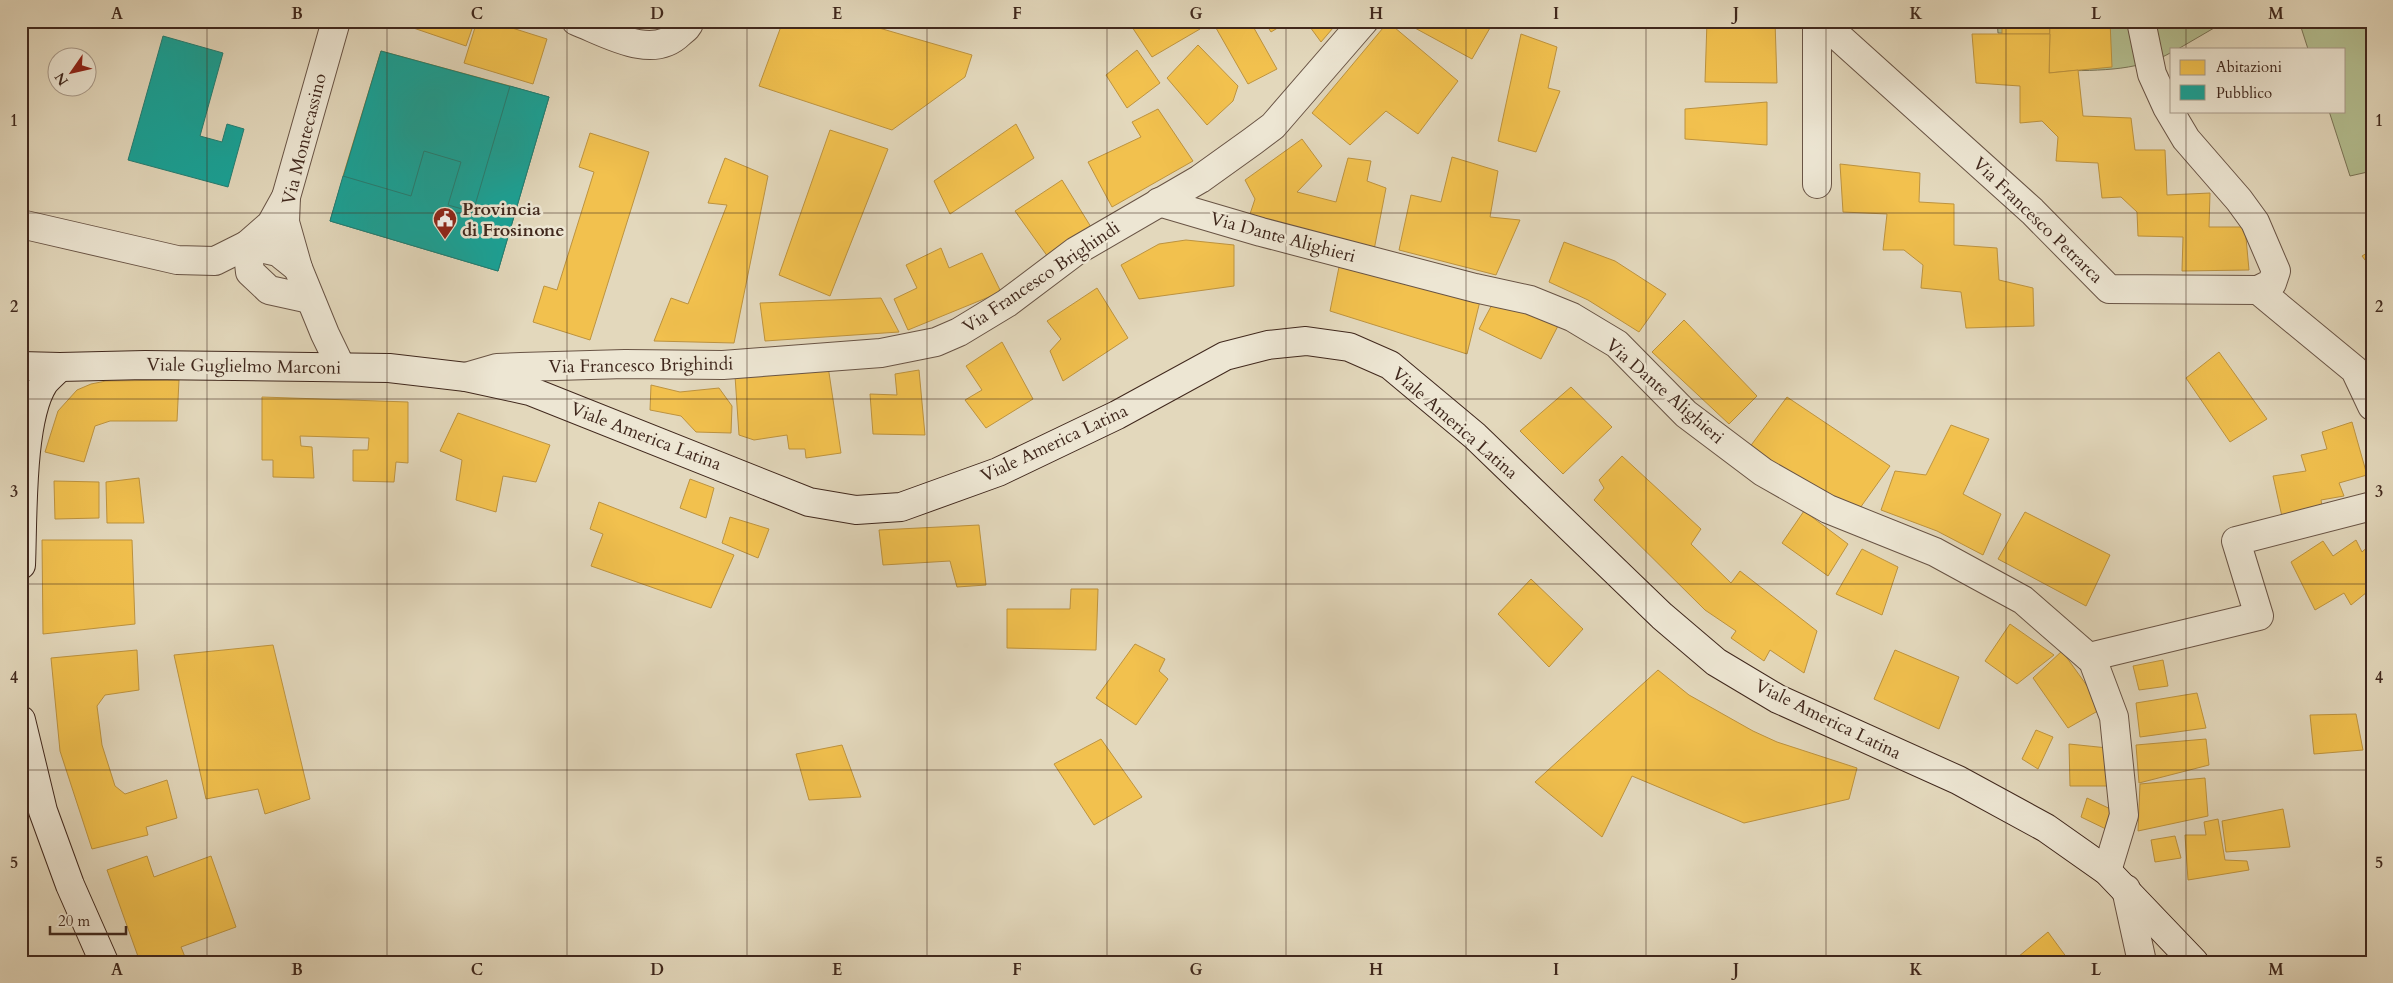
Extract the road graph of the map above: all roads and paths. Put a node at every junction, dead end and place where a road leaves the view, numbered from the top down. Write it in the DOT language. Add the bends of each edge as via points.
graph roads {
  1 [pos="336,21"];
  2 [pos="576,21"];
  3 [pos="690,21"];
  4 [pos="1364,21"];
  5 [pos="1817,21"];
  6 [pos="1821,21"];
  7 [pos="2141,21"];
  8 [pos="2170,112"];
  9 [pos="2170,112"];
  10 [pos="1817,184"];
  11 [pos="286,197"];
  12 [pos="1159,202"];
  13 [pos="21,224"];
  14 [pos="247,245"];
  15 [pos="298,268"];
  16 [pos="2258,290"];
  17 [pos="310,299"];
  18 [pos="21,366"];
  19 [pos="60,367"];
  20 [pos="341,367"];
  21 [pos="466,377"];
  22 [pos="2372,406"];
  23 [pos="23,482"];
  24 [pos="2372,506"];
  25 [pos="21,565"];
  26 [pos="2089,657"];
  27 [pos="21,720"];
  28 [pos="2116,880"];
  29 [pos="104,962"];
  30 [pos="2142,962"];
  31 [pos="2194,962"];
  1 -- 11 [label="street, Via Montecassino"];
  2 -- 3 [label="street" via="631,43 651,46 673,41"];
  4 -- 12 [label="street, Via Francesco Brighindi" via="1273,126 1200,179"];
  5 -- 10 [label="street"];
  6 -- 16 [label="street, Via Francesco Petrarca" via="2032,210 2109,289"];
  7 -- 9 [label="street" via="2152,74"];
  8 -- 16 [label="street" via="2186,138 2255,222 2270,252 2276,271 2272,283"];
  11 -- 14 [label="street" via="271,224"];
  11 -- 15 [label="street, Via Montecassino" via="285,222"];
  12 -- 21 [label="street, Via Francesco Brighindi" via="1076,251 1007,304 959,332 920,346 881,353 723,365 497,368"];
  12 -- 26 [label="street, Via Dante Alighieri" via="1298,242 1530,300 1572,317 1617,344 1686,414 1763,472 1828,510 1935,552 2023,600"];
  13 -- 14 [label="street" via="177,260 215,261"];
  14 -- 15 [label="street" via="278,252"];
  14 -- 17 [label="street" via="250,272 269,290"];
  15 -- 17 [label="street, Via Montecassino"];
  16 -- 22 [label="street" via="2355,370"];
  17 -- 20 [label="street, Via Montecassino"];
  18 -- 19 [label="street, Viale Guglielmo Marconi"];
  19 -- 20 [label="street, Viale Guglielmo Marconi" via="145,364"];
  19 -- 23 [label="street" via="44,384 36,402"];
  20 -- 21 [label="street, Viale Guglielmo Marconi" via="389,368"];
  21 -- 28 [label="street, Viale America Latina" via="530,391 809,502 856,510 901,507 998,472 1117,415 1225,356 1268,345 1306,341 1349,346 1390,366 1475,436 1662,616 1716,662 1778,700 1958,780 2046,828"];
  23 -- 25 [label="street"];
  24 -- 26 [label="street" via="2236,541 2259,616"];
  26 -- 28 [label="street, Via Dante Alighieri" via="2114,717 2124,815"];
  27 -- 29 [label="street" via="43,812"];
  28 -- 30 [label="street"];
  28 -- 31 [label="street, Viale America Latina"];
}
